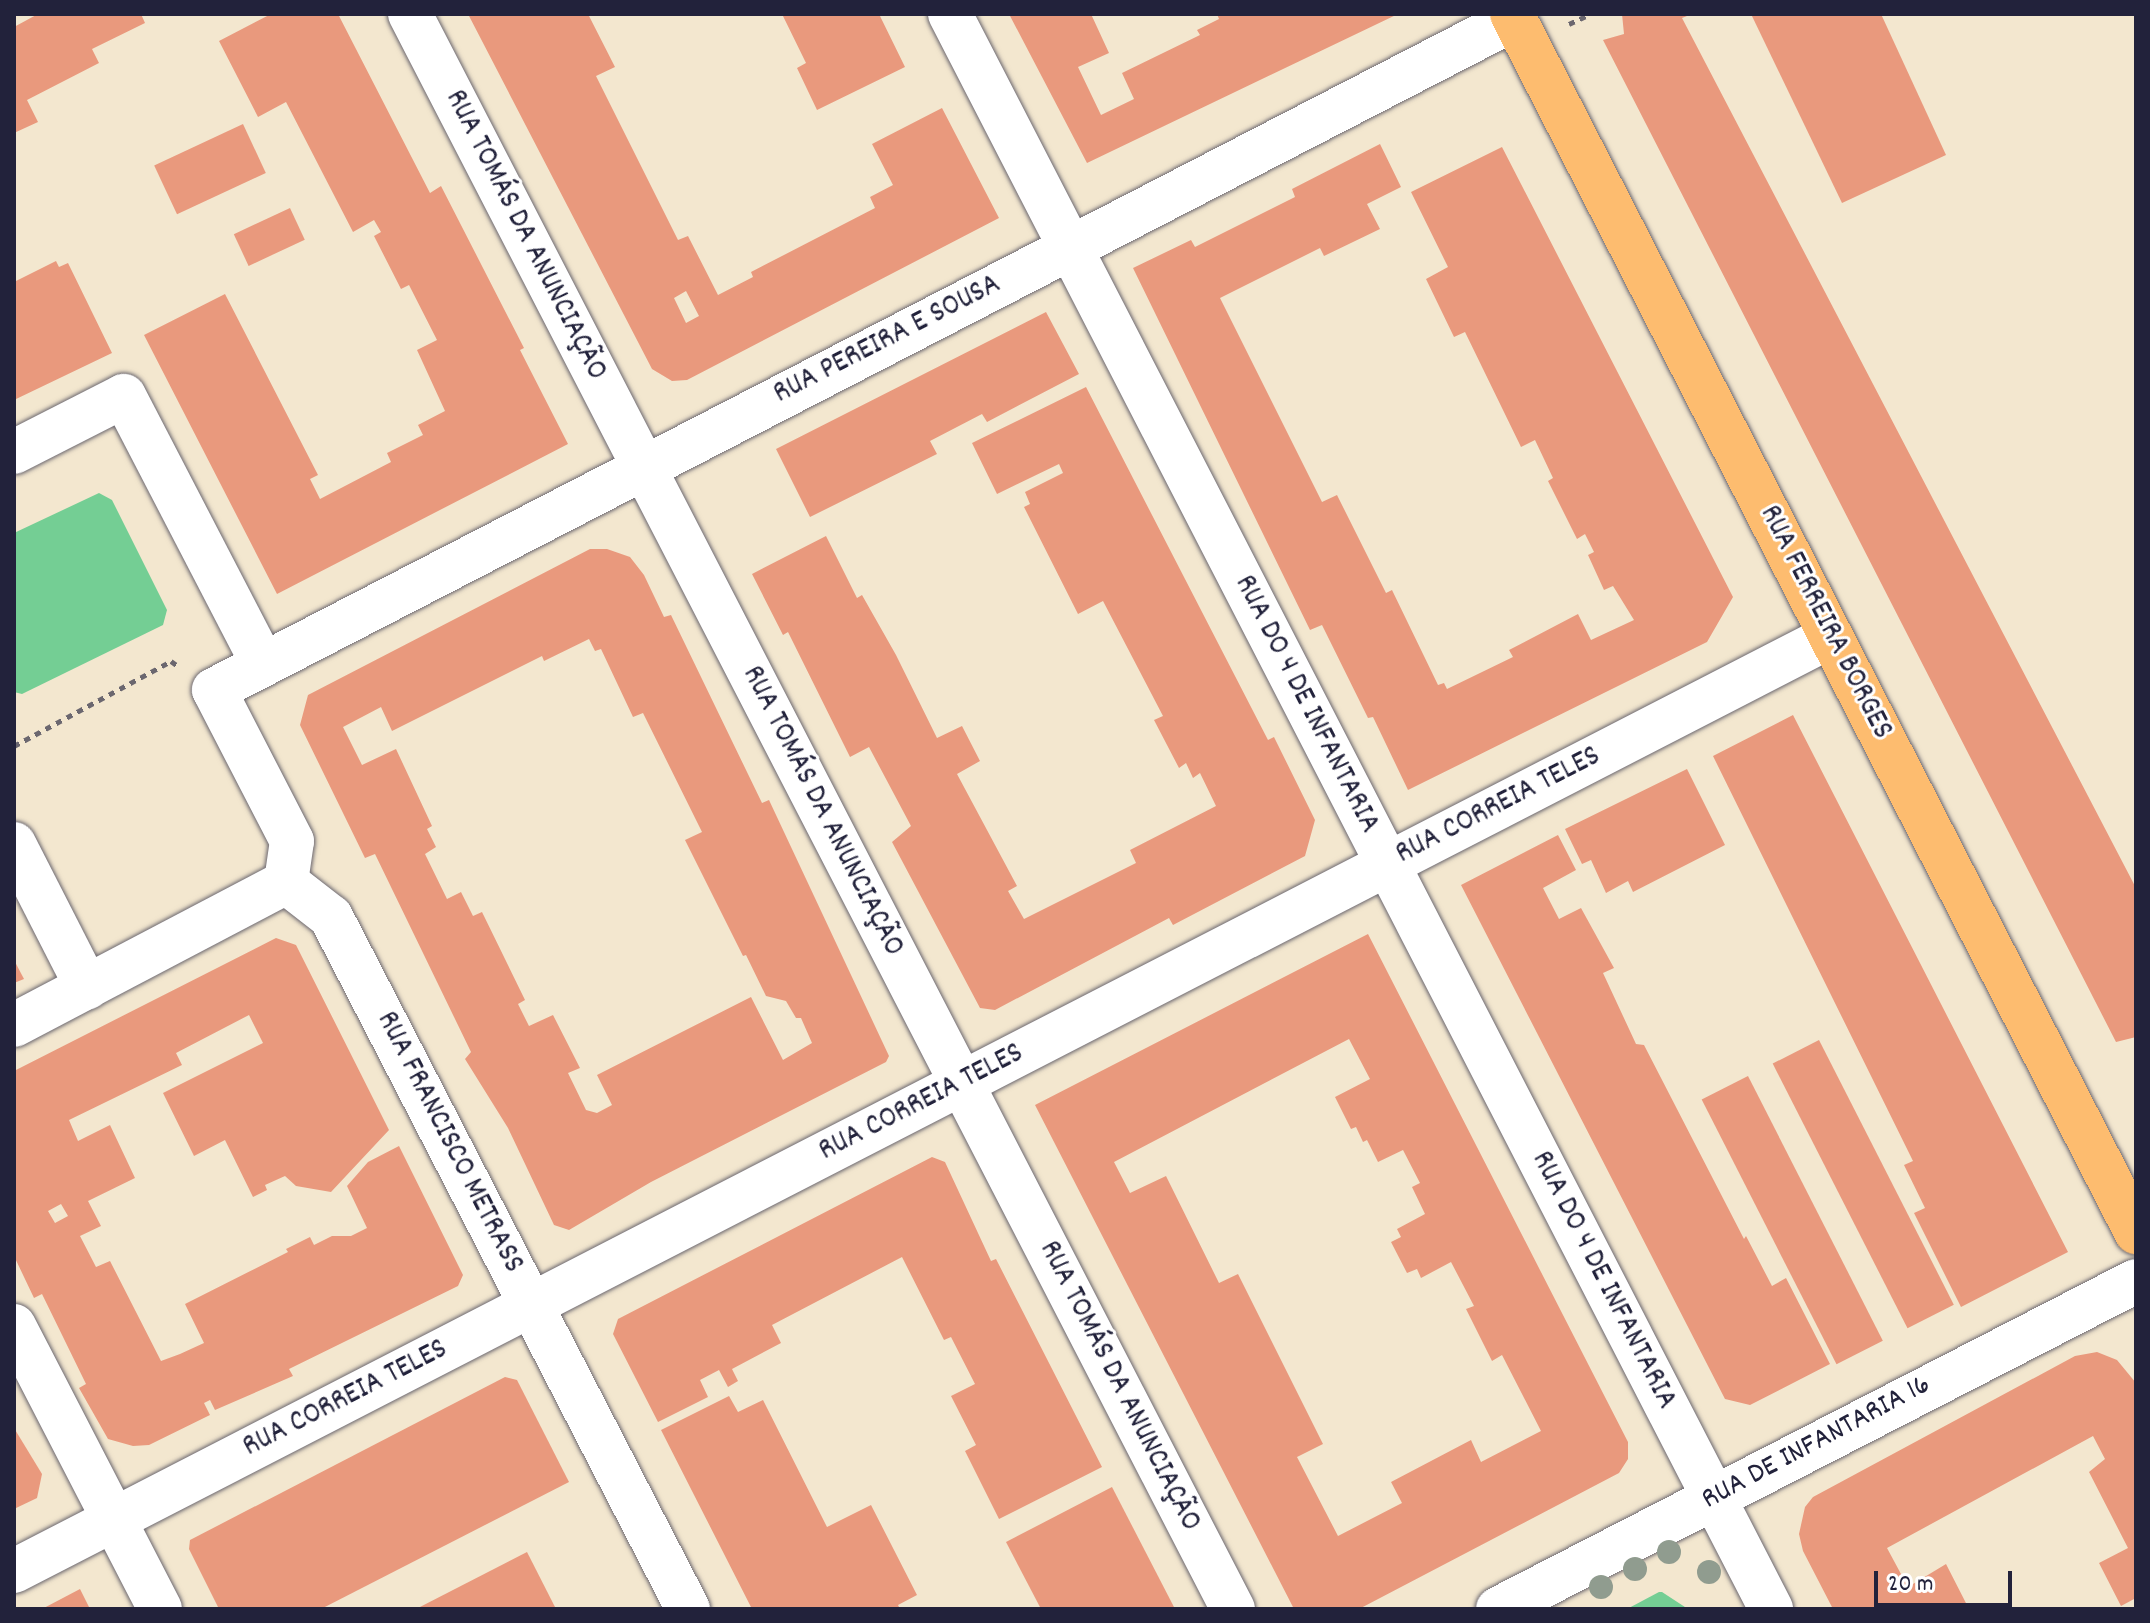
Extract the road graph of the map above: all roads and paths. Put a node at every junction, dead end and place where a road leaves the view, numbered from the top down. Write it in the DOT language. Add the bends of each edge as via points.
graph roads {
  1 [pos="410,14"];
  2 [pos="950,14"];
  3 [pos="1513,16"];
  4 [pos="1070,248"];
  5 [pos="14,452"];
  6 [pos="644,468"];
  7 [pos="1831,636"];
  8 [pos="263,664"];
  9 [pos="214,690"];
  10 [pos="14,746"];
  11 [pos="14,844"];
  12 [pos="1387,865"];
  13 [pos="286,882"];
  14 [pos="87,987"];
  15 [pos="14,1025"];
  16 [pos="961,1084"];
  17 [pos="2136,1232"];
  18 [pos="2136,1281"];
  19 [pos="531,1305"];
  20 [pos="14,1326"];
  21 [pos="1714,1498"];
  22 [pos="114,1520"];
  23 [pos="14,1571"];
  24 [pos="160,1609"];
  25 [pos="688,1609"];
  26 [pos="1233,1609"];
  27 [pos="1498,1609"];
  28 [pos="1771,1609"];
  1 -- 6 [label="street, RUA TOMÁS DA ANUNCIAÇÃO"];
  2 -- 4 [label="street, RUA DO 4 DE INFANTARIA"];
  3 -- 4 [label="street, RUA PEREIRA E SOUSA"];
  3 -- 7 [label="main road, RUA FERREIRA BORGES"];
  4 -- 6 [label="street, RUA PEREIRA E SOUSA"];
  4 -- 12 [label="street, RUA DO 4 DE INFANTARIA"];
  5 -- 8 [label="street" via="124,396"];
  6 -- 8 [label="street, RUA PEREIRA E SOUSA"];
  6 -- 16 [label="street, RUA TOMÁS DA ANUNCIAÇÃO"];
  7 -- 12 [label="street, RUA CORREIA TELES"];
  7 -- 17 [label="main road, RUA FERREIRA BORGES"];
  8 -- 9 [label="street, RUA PEREIRA E SOUSA"];
  9 -- 10 [label="path" via="171,661"];
  9 -- 13 [label="street" via="292,841"];
  11 -- 14 [label="street"];
  12 -- 16 [label="street, RUA CORREIA TELES"];
  12 -- 21 [label="street, RUA DO 4 DE INFANTARIA"];
  13 -- 14 [label="street"];
  13 -- 19 [label="street, RUA FRANCISCO METRASS" via="331,917"];
  14 -- 15 [label="street"];
  16 -- 19 [label="street, RUA CORREIA TELES"];
  16 -- 26 [label="street, RUA TOMÁS DA ANUNCIAÇÃO"];
  18 -- 21 [label="street, RUA DE INFANTARIA 16"];
  19 -- 22 [label="street, RUA CORREIA TELES"];
  19 -- 25 [label="street, RUA FRANCISCO METRASS"];
  20 -- 22 [label="street"];
  21 -- 27 [label="street, RUA DE INFANTARIA 16"];
  21 -- 28 [label="street, RUA DO 4 DE INFANTARIA"];
  22 -- 23 [label="street, RUA CORREIA TELES"];
  22 -- 24 [label="street"];
}
